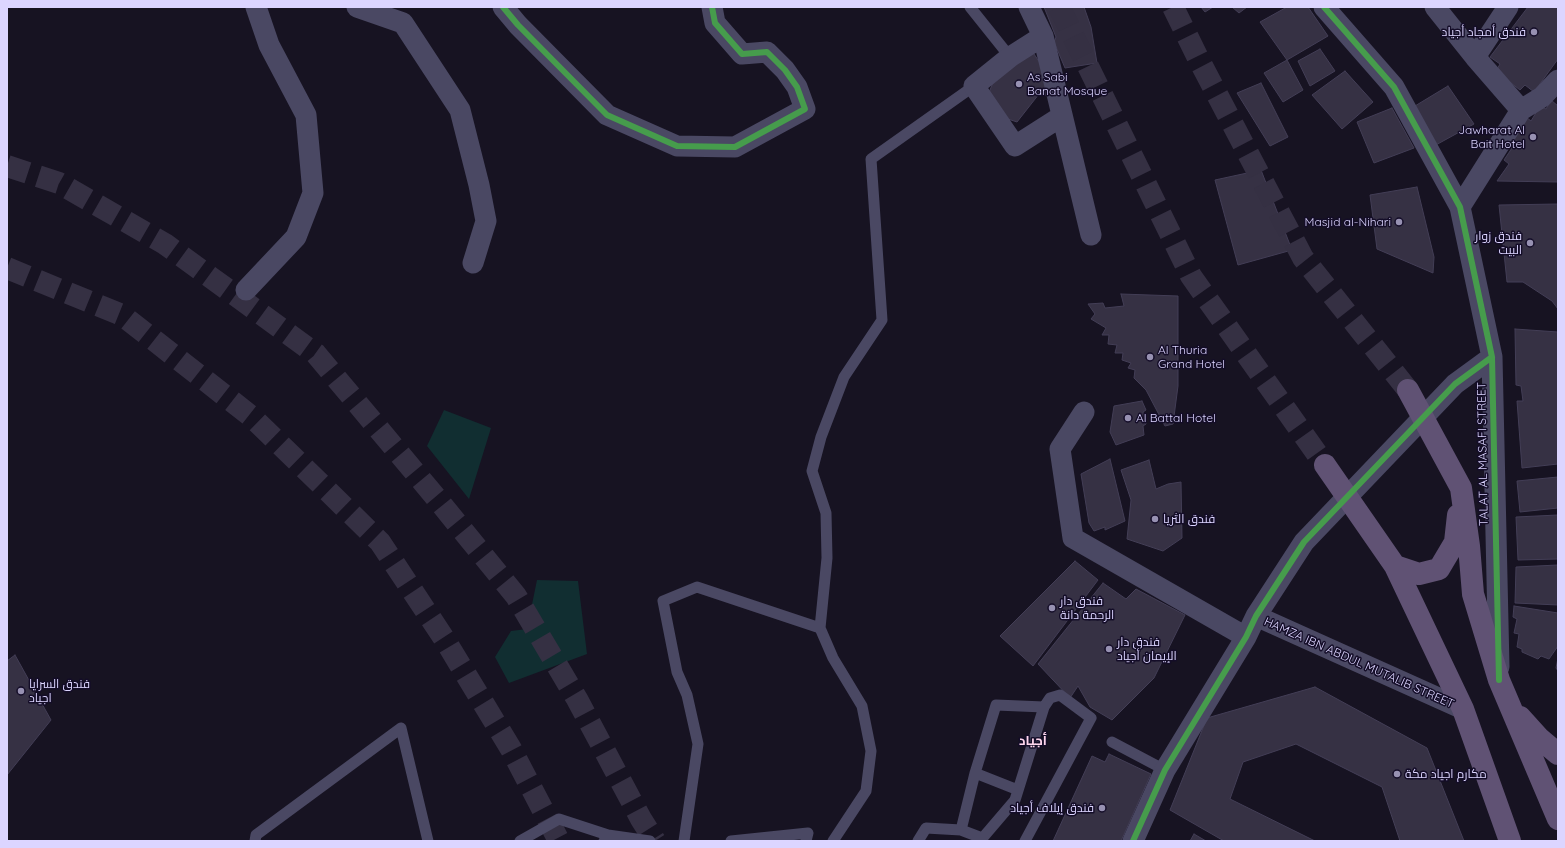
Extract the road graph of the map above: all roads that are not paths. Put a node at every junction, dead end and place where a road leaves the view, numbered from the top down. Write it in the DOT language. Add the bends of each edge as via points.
graph roads {
  1 [pos="256,7"];
  2 [pos="357,7"];
  3 [pos="503,7"];
  4 [pos="712,7"];
  5 [pos="970,7"];
  6 [pos="1029,7"];
  7 [pos="1324,7"];
  8 [pos="1436,7"];
  9 [pos="1508,7"];
  10 [pos="1043,36"];
  11 [pos="1010,56"];
  12 [pos="1475,57"];
  13 [pos="1558,80"];
  14 [pos="974,86"];
  15 [pos="1521,110"];
  16 [pos="1062,116"];
  17 [pos="1460,207"];
  18 [pos="1091,234"];
  19 [pos="473,263"];
  20 [pos="246,290"];
  21 [pos="1492,357"];
  22 [pos="1408,390"];
  23 [pos="1084,412"];
  24 [pos="1325,465"];
  25 [pos="1461,488"];
  26 [pos="1395,566"];
  27 [pos="1256,616"];
  28 [pos="820,628"];
  29 [pos="1246,637"];
  30 [pos="1499,680"];
  31 [pos="1044,706"];
  32 [pos="1510,706"];
  33 [pos="1463,709"];
  34 [pos="1112,742"];
  35 [pos="1558,754"];
  36 [pos="1165,770"];
  37 [pos="975,773"];
  38 [pos="1018,790"];
  39 [pos="1558,820"];
  40 [pos="961,830"];
  41 [pos="606,838"];
  42 [pos="981,840"];
  43 [pos="256,841"];
  44 [pos="428,841"];
  45 [pos="520,841"];
  46 [pos="650,841"];
  47 [pos="684,841"];
  48 [pos="731,841"];
  49 [pos="806,841"];
  50 [pos="834,841"];
  51 [pos="918,841"];
  52 [pos="1025,841"];
  53 [pos="1133,841"];
  54 [pos="1510,841"];
  1 -- 20 [label="street" via="269,46 306,115 313,193 296,237"];
  2 -- 19 [label="street" via="402,23 460,110 486,221"];
  3 -- 4 [label="street" via="607,115 677,146 734,147 805,109 797,87 785,70 767,52 742,54 715,23"];
  5 -- 11 [label="lane"];
  6 -- 10 [label="street"];
  7 -- 17 [label="street, TALAT AL MASAFI STREET" via="1394,87"];
  8 -- 12 [label="street"];
  9 -- 12 [label="street"];
  10 -- 11 [label="street"];
  10 -- 16 [label="street"];
  11 -- 14 [label="street"];
  12 -- 15 [label="street"];
  13 -- 15 [label="street" via="1542,97"];
  14 -- 16 [label="street" via="1015,146"];
  14 -- 28 [label="lane" via="871,159 882,320 844,378 821,437 812,471 826,513 827,558"];
  15 -- 17 [label="street"];
  16 -- 18 [label="street"];
  17 -- 21 [label="street, TALAT AL MASAFI STREET"];
  21 -- 27 [label="street" via="1455,384 1304,542"];
  21 -- 30 [label="street, TALAT AL MASAFI STREET"];
  22 -- 25 [label="main road"];
  23 -- 29 [label="street" via="1060,449 1072,538"];
  24 -- 26 [label="main road"];
  25 -- 26 [label="main road" via="1455,542 1439,570 1419,574"];
  25 -- 30 [label="main road" via="1473,594"];
  26 -- 33 [label="main road"];
  27 -- 29 [label="street"];
  27 -- 33 [label="street, HAMZA IBN ABDUL MUTALIB STREET"];
  28 -- 47 [label="lane" via="697,587 663,600 677,672 688,695 698,744"];
  28 -- 50 [label="lane" via="832,658 862,706 871,751 866,791"];
  29 -- 36 [label="street"];
  30 -- 32 [label="main road"];
  31 -- 37 [label="lane" via="996,704"];
  31 -- 38 [label="lane"];
  31 -- 52 [label="lane" via="1050,698 1060,695 1091,718"];
  32 -- 35 [label="main road" via="1539,738"];
  32 -- 39 [label="main road"];
  33 -- 54 [label="main road"];
  34 -- 36 [label="lane"];
  36 -- 53 [label="street"];
  37 -- 38 [label="lane"];
  37 -- 40 [label="lane"];
  38 -- 42 [label="lane" via="1015,800"];
  40 -- 42 [label="lane"];
  40 -- 51 [label="lane" via="926,828"];
  41 -- 45 [label="lane" via="559,819"];
  41 -- 46 [label="lane"];
  43 -- 44 [label="lane" via="256,835 401,728"];
  48 -- 49 [label="lane" via="808,833"];
}
